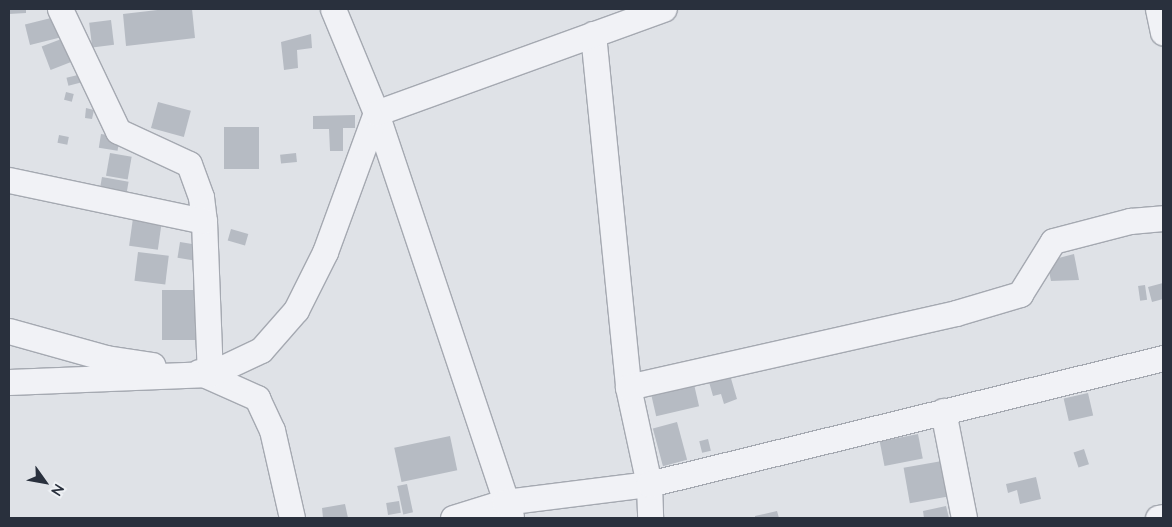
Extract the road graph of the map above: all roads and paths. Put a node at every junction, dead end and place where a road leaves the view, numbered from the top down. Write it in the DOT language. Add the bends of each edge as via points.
graph roads {
  1 [pos="60,9"];
  2 [pos="333,9"];
  3 [pos="664,9"];
  4 [pos="1158,9"];
  5 [pos="634,14"];
  6 [pos="1163,32"];
  7 [pos="592,34"];
  8 [pos="376,113"];
  9 [pos="9,180"];
  10 [pos="1163,218"];
  11 [pos="204,221"];
  12 [pos="9,331"];
  13 [pos="1163,358"];
  14 [pos="210,374"];
  15 [pos="9,382"];
  16 [pos="628,387"];
  17 [pos="943,410"];
  18 [pos="648,484"];
  19 [pos="508,510"];
  20 [pos="1163,517"];
  21 [pos="292,518"];
  22 [pos="453,518"];
  23 [pos="650,518"];
  24 [pos="964,518"];
  25 [pos="1158,518"];
  1 -- 11 [label="street" via="118,130 189,164 201,197"];
  2 -- 8 [label="street"];
  3 -- 5 [label="street"];
  4 -- 6 [label="street"];
  5 -- 7 [label="street"];
  7 -- 8 [label="street"];
  7 -- 16 [label="street"];
  8 -- 14 [label="street" via="325,252 296,310 261,350"];
  8 -- 19 [label="street"];
  9 -- 11 [label="street"];
  10 -- 16 [label="street" via="1130,221 1052,241 1020,294 956,313"];
  11 -- 14 [label="street"];
  12 -- 14 [label="street" via="106,358"];
  13 -- 17 [label="street"];
  14 -- 15 [label="street"];
  14 -- 21 [label="street" via="257,398 272,430"];
  16 -- 18 [label="street"];
  17 -- 18 [label="street"];
  17 -- 24 [label="street"];
  18 -- 19 [label="street"];
  18 -- 23 [label="street"];
  19 -- 22 [label="street"];
  20 -- 25 [label="street"];
}
